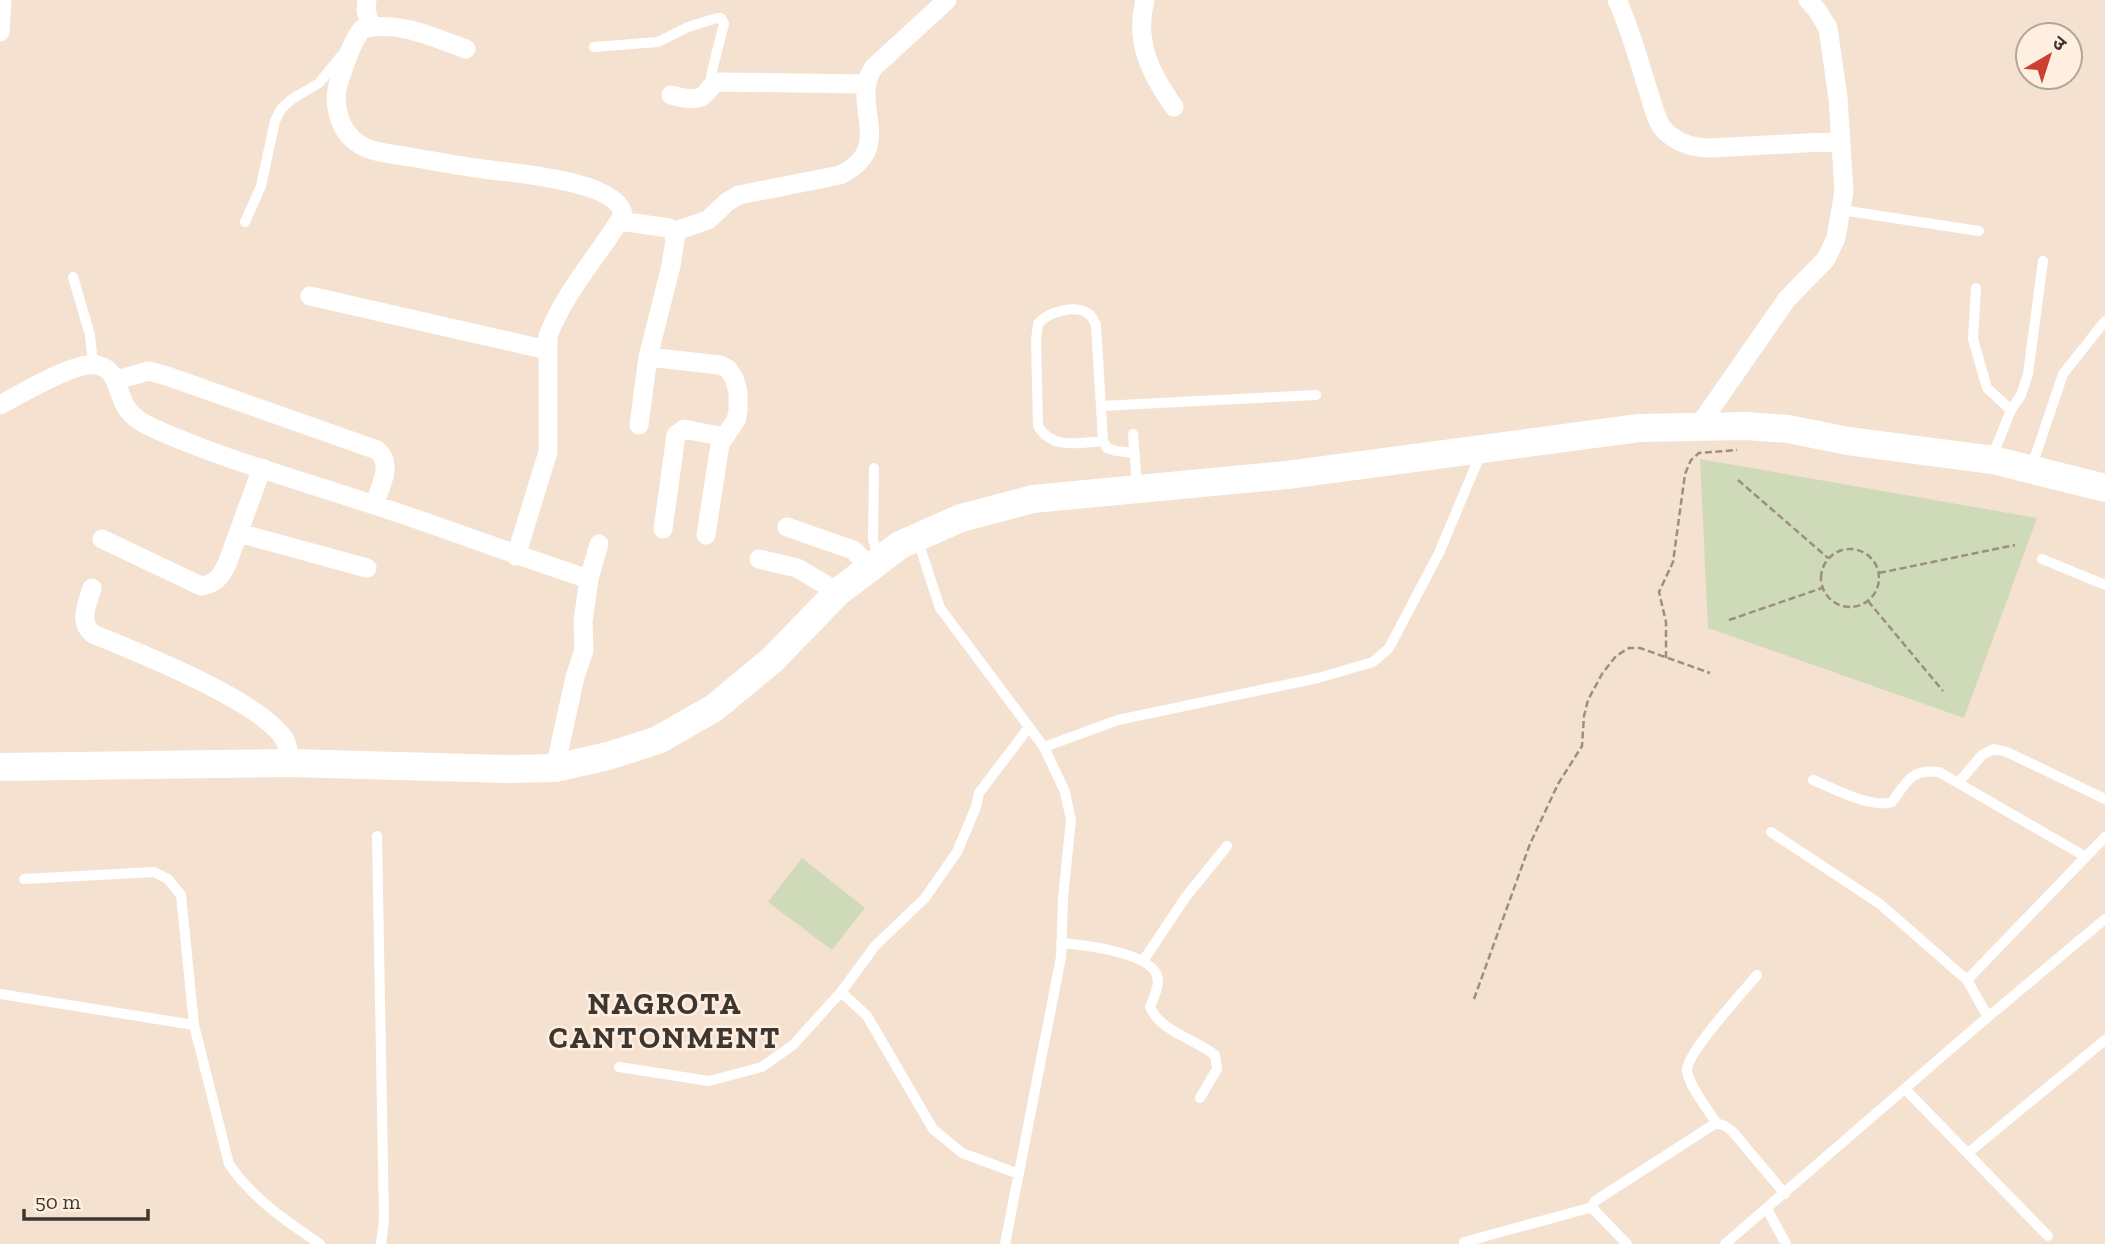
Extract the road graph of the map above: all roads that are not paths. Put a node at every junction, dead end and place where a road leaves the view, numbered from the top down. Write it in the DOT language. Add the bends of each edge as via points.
graph roads {
  1 [pos="2,0"];
  2 [pos="368,0"];
  3 [pos="1145,0"];
  4 [pos="1617,0"];
  5 [pos="1808,0"];
  6 [pos="942,2"];
  7 [pos="371,27"];
  8 [pos="0,32"];
  9 [pos="354,41"];
  10 [pos="594,47"];
  11 [pos="466,49"];
  12 [pos="865,84"];
  13 [pos="710,86"];
  14 [pos="671,95"];
  15 [pos="1174,107"];
  16 [pos="1841,141"];
  17 [pos="1841,210"];
  18 [pos="620,221"];
  19 [pos="245,222"];
  20 [pos="1979,231"];
  21 [pos="673,232"];
  22 [pos="2043,261"];
  23 [pos="73,277"];
  24 [pos="1976,288"];
  25 [pos="310,296"];
  26 [pos="2105,321"];
  27 [pos="547,350"];
  28 [pos="648,357"];
  29 [pos="93,363"];
  30 [pos="117,380"];
  31 [pos="1316,395"];
  32 [pos="0,405"];
  33 [pos="1101,406"];
  34 [pos="2011,410"];
  35 [pos="639,425"];
  36 [pos="1698,427"];
  37 [pos="1133,434"];
  38 [pos="724,437"];
  39 [pos="1103,441"];
  40 [pos="1482,449"];
  41 [pos="1135,453"];
  42 [pos="1991,460"];
  43 [pos="262,468"];
  44 [pos="874,468"];
  45 [pos="2031,469"];
  46 [pos="2105,488"];
  47 [pos="1138,490"];
  48 [pos="374,505"];
  49 [pos="788,527"];
  50 [pos="663,529"];
  51 [pos="239,533"];
  52 [pos="706,535"];
  53 [pos="102,538"];
  54 [pos="917,538"];
  55 [pos="599,544"];
  56 [pos="516,556"];
  57 [pos="759,559"];
  58 [pos="2042,559"];
  59 [pos="875,564"];
  60 [pos="367,568"];
  61 [pos="589,579"];
  62 [pos="2105,585"];
  63 [pos="92,588"];
  64 [pos="838,592"];
  65 [pos="1029,727"];
  66 [pos="1045,747"];
  67 [pos="290,763"];
  68 [pos="0,767"];
  69 [pos="555,768"];
  70 [pos="1813,780"];
  71 [pos="1959,782"];
  72 [pos="2105,799"];
  73 [pos="1772,832"];
  74 [pos="377,836"];
  75 [pos="2105,837"];
  76 [pos="1227,846"];
  77 [pos="2086,857"];
  78 [pos="24,879"];
  79 [pos="2105,919"];
  80 [pos="1061,943"];
  81 [pos="1143,961"];
  82 [pos="1758,975"];
  83 [pos="1967,980"];
  84 [pos="841,992"];
  85 [pos="0,994"];
  86 [pos="1988,1017"];
  87 [pos="194,1025"];
  88 [pos="2105,1040"];
  89 [pos="620,1067"];
  90 [pos="1905,1089"];
  91 [pos="1200,1098"];
  92 [pos="1716,1123"];
  93 [pos="1968,1153"];
  94 [pos="1019,1174"];
  95 [pos="1785,1194"];
  96 [pos="1593,1207"];
  97 [pos="1767,1209"];
  98 [pos="2048,1236"];
  99 [pos="1464,1242"];
  100 [pos="320,1244"];
  101 [pos="381,1244"];
  102 [pos="1005,1244"];
  103 [pos="1627,1244"];
  104 [pos="1725,1244"];
  105 [pos="1786,1244"];
  1 -- 8 [label="street"];
  2 -- 7 [label="street"];
  3 -- 15 [label="street" via="1141,30 1146,54 1155,80"];
  4 -- 16 [label="street" via="1665,132 1695,148 1711,149"];
  5 -- 16 [label="street" via="1828,28"];
  6 -- 12 [label="street" via="874,66"];
  7 -- 9 [label="street" via="362,29"];
  7 -- 11 [label="street" via="411,29"];
  9 -- 18 [label="street" via="336,88 336,105 340,121 358,143 379,152 586,186 615,200 622,209"];
  9 -- 19 [label="lane" via="319,83 281,109 261,186"];
  10 -- 13 [label="lane" via="658,42 688,27 721,19 724,24"];
  12 -- 13 [label="street" via="718,82"];
  12 -- 21 [label="street" via="868,140 866,153 854,168 840,175 739,195 708,220"];
  13 -- 14 [label="street" via="704,96 695,99"];
  16 -- 17 [label="street"];
  17 -- 20 [label="lane"];
  17 -- 36 [label="street" via="1826,259 1787,299"];
  18 -- 21 [label="street" via="662,226"];
  18 -- 27 [label="street" via="553,321"];
  21 -- 28 [label="street" via="671,266"];
  22 -- 34 [label="lane" via="2028,374"];
  23 -- 29 [label="lane"];
  24 -- 34 [label="lane" via="1973,339 1987,388"];
  25 -- 27 [label="street"];
  26 -- 45 [label="lane" via="2063,374"];
  27 -- 56 [label="street" via="548,452"];
  28 -- 35 [label="street"];
  28 -- 38 [label="street" via="728,369 738,392 738,411"];
  29 -- 30 [label="street"];
  29 -- 32 [label="street" via="62,373"];
  30 -- 43 [label="street" via="121,400 138,420 198,447"];
  30 -- 48 [label="street" via="149,372 167,376 377,450 384,456 386,471"];
  31 -- 33 [label="lane"];
  33 -- 39 [label="lane"];
  33 -- 39 [label="lane" via="1096,325 1082,310 1050,314 1038,324 1036,340 1038,426 1042,434 1065,445"];
  34 -- 42 [label="lane"];
  36 -- 40 [label="main road" via="1639,428"];
  36 -- 42 [label="main road" via="1788,429"];
  37 -- 41 [label="lane"];
  38 -- 50 [label="street" via="684,429 676,435"];
  38 -- 52 [label="street"];
  39 -- 41 [label="lane" via="1107,448"];
  40 -- 47 [label="main road"];
  40 -- 66 [label="lane" via="1439,553 1389,648 1373,662 1118,720"];
  41 -- 47 [label="lane"];
  42 -- 45 [label="main road"];
  43 -- 48 [label="street"];
  43 -- 51 [label="street"];
  44 -- 59 [label="lane"];
  45 -- 46 [label="main road"];
  47 -- 54 [label="main road" via="1033,499 961,518"];
  48 -- 56 [label="street"];
  49 -- 59 [label="street" via="853,550"];
  51 -- 53 [label="street" via="220,577 201,586"];
  51 -- 60 [label="street"];
  54 -- 59 [label="main road"];
  54 -- 65 [label="lane" via="940,608"];
  55 -- 61 [label="street"];
  56 -- 61 [label="street"];
  57 -- 64 [label="street" via="797,568"];
  58 -- 62 [label="lane"];
  59 -- 64 [label="main road"];
  61 -- 69 [label="street" via="584,650"];
  63 -- 67 [label="street" via="84,617 87,629 166,664 265,718 286,743"];
  64 -- 69 [label="main road" via="772,660 714,708 658,740"];
  65 -- 66 [label="lane"];
  65 -- 84 [label="lane" via="979,793 957,852 925,898 875,946"];
  66 -- 80 [label="lane" via="1065,792 1071,820"];
  67 -- 68 [label="main road"];
  67 -- 69 [label="main road"];
  70 -- 71 [label="lane" via="1875,804 1892,803 1911,776 1920,772 1939,772"];
  71 -- 72 [label="lane" via="1982,755 1994,749"];
  71 -- 77 [label="lane"];
  73 -- 83 [label="lane" via="1881,904"];
  74 -- 101 [label="lane"];
  75 -- 77 [label="lane"];
  76 -- 81 [label="lane"];
  77 -- 83 [label="lane"];
  78 -- 87 [label="lane" via="154,873 168,879 181,895"];
  79 -- 86 [label="lane"];
  80 -- 81 [label="lane" via="1106,948"];
  80 -- 94 [label="lane"];
  81 -- 91 [label="lane" via="1158,980 1150,1007 1153,1015 1215,1055 1217,1069"];
  82 -- 92 [label="lane" via="1689,1059 1686,1070"];
  83 -- 86 [label="lane"];
  84 -- 89 [label="lane" via="793,1045 762,1067 709,1081"];
  84 -- 94 [label="lane" via="867,1016 933,1129 962,1153"];
  85 -- 87 [label="lane"];
  86 -- 90 [label="lane"];
  87 -- 100 [label="lane" via="229,1164 274,1213"];
  88 -- 93 [label="lane"];
  90 -- 93 [label="lane"];
  90 -- 95 [label="lane"];
  92 -- 95 [label="lane" via="1732,1131"];
  92 -- 96 [label="lane" via="1595,1201"];
  93 -- 98 [label="lane"];
  94 -- 102 [label="lane"];
  95 -- 97 [label="lane"];
  96 -- 99 [label="lane"];
  96 -- 103 [label="lane"];
  97 -- 104 [label="lane"];
  97 -- 105 [label="lane"];
}
